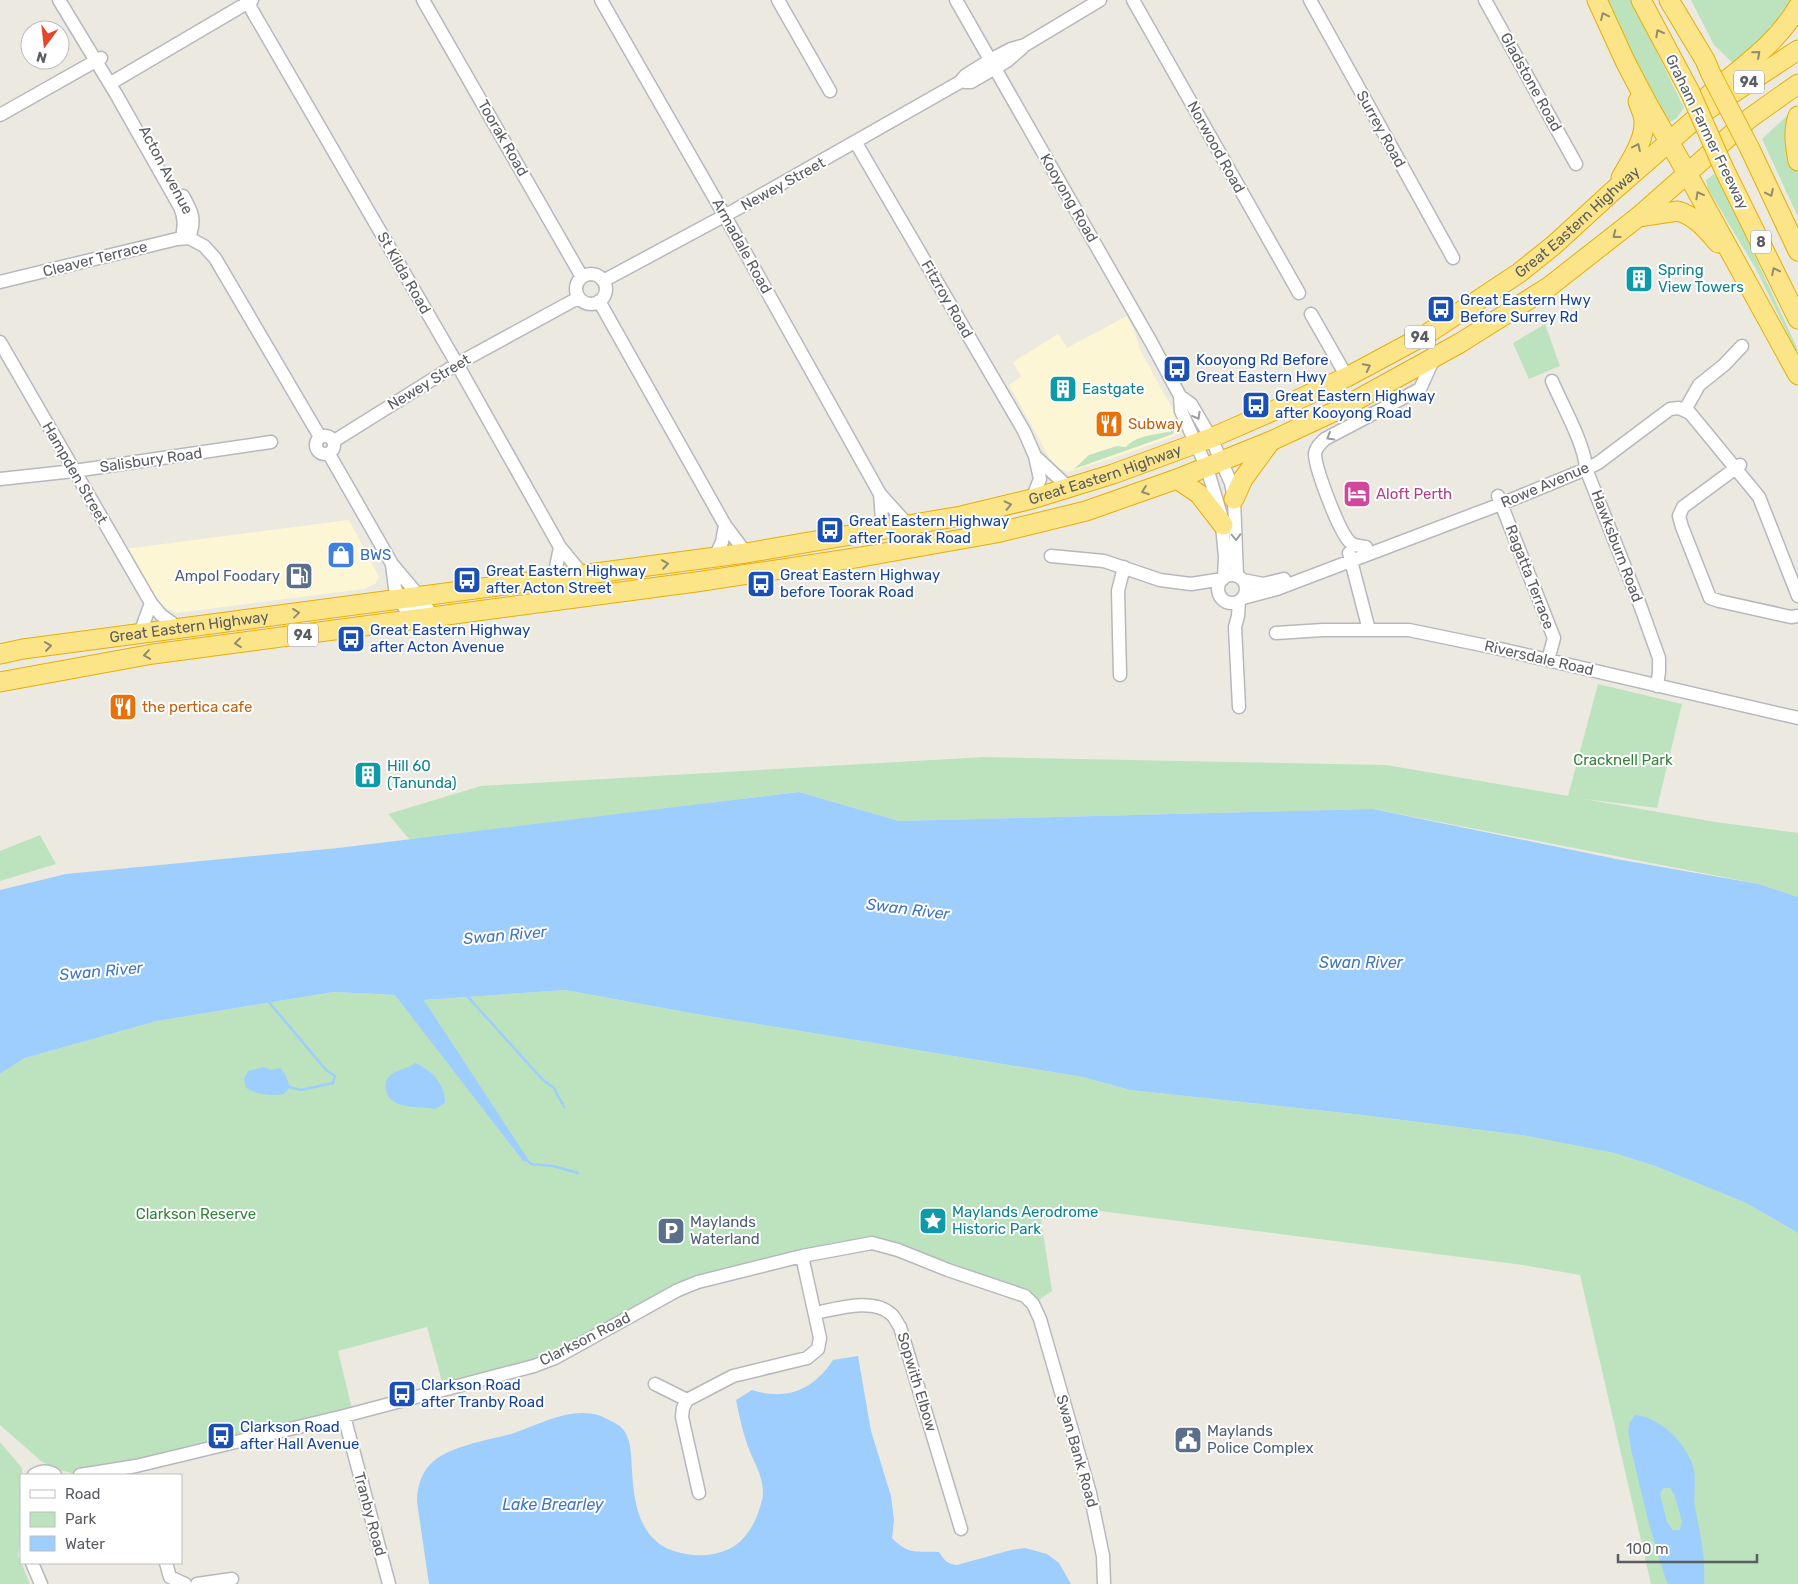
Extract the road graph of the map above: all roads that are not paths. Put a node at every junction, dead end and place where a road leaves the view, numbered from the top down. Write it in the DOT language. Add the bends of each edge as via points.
graph roads {
  1 [pos="59,0"];
  2 [pos="68,0"];
  3 [pos="423,0"];
  4 [pos="601,0"];
  5 [pos="778,0"];
  6 [pos="956,0"];
  7 [pos="1100,0"];
  8 [pos="1133,0"];
  9 [pos="1310,0"];
  10 [pos="1485,0"];
  11 [pos="1597,0"];
  12 [pos="1641,0"];
  13 [pos="1669,0"];
  14 [pos="1684,0"];
  15 [pos="248,1"];
  16 [pos="1798,6"];
  17 [pos="1798,50"];
  18 [pos="98,59"];
  19 [pos="1626,63"];
  20 [pos="993,64"];
  21 [pos="1708,67"];
  22 [pos="116,80"];
  23 [pos="1798,84"];
  24 [pos="830,91"];
  25 [pos="0,114"];
  26 [pos="1701,114"];
  27 [pos="1798,116"];
  28 [pos="1668,142"];
  29 [pos="856,143"];
  30 [pos="1798,161"];
  31 [pos="1576,164"];
  32 [pos="1687,173"];
  33 [pos="1614,190"];
  34 [pos="725,216"];
  35 [pos="1638,217"];
  36 [pos="185,238"];
  37 [pos="1798,251"];
  38 [pos="1453,258"];
  39 [pos="1739,268"];
  40 [pos="582,277"];
  41 [pos="603,281"];
  42 [pos="0,282"];
  43 [pos="1299,293"];
  44 [pos="578,298"];
  45 [pos="599,301"];
  46 [pos="1311,314"];
  47 [pos="1798,319"];
  48 [pos="0,342"];
  49 [pos="1742,346"];
  50 [pos="1434,358"];
  51 [pos="457,364"];
  52 [pos="1798,375"];
  53 [pos="1347,378"];
  54 [pos="1552,381"];
  55 [pos="1687,407"];
  56 [pos="320,437"];
  57 [pos="334,441"];
  58 [pos="1204,441"];
  59 [pos="1271,441"];
  60 [pos="271,442"];
  61 [pos="329,454"];
  62 [pos="1035,456"];
  63 [pos="1586,464"];
  64 [pos="1214,465"];
  65 [pos="1738,467"];
  66 [pos="74,471"];
  67 [pos="0,479"];
  68 [pos="1177,479"];
  69 [pos="1070,488"];
  70 [pos="880,494"];
  71 [pos="1032,499"];
  72 [pos="1234,499"];
  73 [pos="1499,500"];
  74 [pos="725,525"];
  75 [pos="1223,525"];
  76 [pos="910,526"];
  77 [pos="881,530"];
  78 [pos="560,547"];
  79 [pos="1366,547"];
  80 [pos="746,553"];
  81 [pos="1052,556"];
  82 [pos="715,557"];
  83 [pos="1350,557"];
  84 [pos="392,564"];
  85 [pos="1124,567"];
  86 [pos="583,575"];
  87 [pos="1798,575"];
  88 [pos="554,578"];
  89 [pos="1231,578"];
  90 [pos="1191,584"];
  91 [pos="419,596"];
  92 [pos="1798,596"];
  93 [pos="1222,598"];
  94 [pos="399,599"];
  95 [pos="1241,600"];
  96 [pos="151,603"];
  97 [pos="459,614"];
  98 [pos="1798,616"];
  99 [pos="1235,627"];
  100 [pos="178,628"];
  101 [pos="1369,630"];
  102 [pos="1276,633"];
  103 [pos="140,634"];
  104 [pos="0,654"];
  105 [pos="1548,660"];
  106 [pos="1120,675"];
  107 [pos="0,682"];
  108 [pos="1657,686"];
  109 [pos="1239,707"];
  110 [pos="1798,718"];
  111 [pos="802,1256"];
  112 [pos="815,1313"];
  113 [pos="1040,1319"];
  114 [pos="655,1384"];
  115 [pos="687,1400"];
  116 [pos="344,1416"];
  117 [pos="138,1471"];
  118 [pos="36,1474"];
  119 [pos="53,1474"];
  120 [pos="94,1474"];
  121 [pos="699,1493"];
  122 [pos="960,1529"];
  123 [pos="32,1564"];
  124 [pos="166,1564"];
  125 [pos="232,1579"];
  126 [pos="41,1584"];
  127 [pos="185,1584"];
  128 [pos="197,1584"];
  129 [pos="389,1584"];
  130 [pos="1104,1584"];
  1 -- 18 [label="street, Acton Avenue"];
  2 -- 18 [label="street, Acton Avenue"];
  3 -- 40 [label="street, Toorak Road"];
  4 -- 34 [label="street, Armadale Road"];
  5 -- 24 [label="street"];
  6 -- 20 [label="street, Kooyong Road"];
  7 -- 20 [label="street, Newey Street" via="1025,45 1011,49"];
  8 -- 43 [label="street, Norwood Road"];
  9 -- 38 [label="street, Surrey Road"];
  10 -- 31 [label="street, Gladstone Road"];
  19 -- 11 [label="highway, one-way"];
  47 -- 12 [label="highway, Graham Farmer Freeway / 8, one-way, bridge" via="1690,92"];
  13 -- 21 [label="highway, Graham Farmer Freeway / 8"];
  14 -- 21 [label="highway"];
  15 -- 22 [label="street"];
  15 -- 51 [label="street, St Kilda Road"];
  26 -- 16 [label="highway, one-way" via="1709,95 1758,55 1779,34"];
  17 -- 26 [label="highway, Great Eastern Highway / 94"];
  18 -- 22 [label="street, Acton Avenue"];
  18 -- 25 [label="street"];
  18 -- 36 [label="street, Acton Avenue" via="180,207 184,216"];
  19 -- 28 [label="highway"];
  33 -- 19 [label="highway, one-way" via="1643,132 1644,120"];
  20 -- 29 [label="street, Newey Street" via="971,82 960,82"];
  20 -- 58 [label="street, Kooyong Road" via="1146,333 1180,396 1181,411"];
  21 -- 37 [label="highway, Graham Farmer Freeway / 8, one-way, bridge"];
  22 -- 36 [label="street, Acton Avenue" via="192,212 193,227"];
  23 -- 32 [label="highway, Great Eastern Highway / 94" via="1750,118"];
  26 -- 28 [label="highway, Great Eastern Highway / 94"];
  27 -- 30 [label="highway" via="1794,131"];
  28 -- 32 [label="highway"];
  28 -- 33 [label="highway, Great Eastern Highway / 94"];
  29 -- 34 [label="street, Newey Street"];
  29 -- 62 [label="street, Fitzroy Road" via="1024,431"];
  32 -- 35 [label="highway, Great Eastern Highway / 94"];
  39 -- 32 [label="highway, one-way"];
  53 -- 33 [label="highway, Great Eastern Highway / 94, one-way" via="1427,334 1519,273"];
  34 -- 41 [label="street, Newey Street"];
  34 -- 70 [label="street, Armadale Road"];
  35 -- 39 [label="highway" via="1678,211 1690,216 1707,230"];
  35 -- 50 [label="highway, Great Eastern Highway / 94, one-way" via="1550,286"];
  36 -- 42 [label="street, Cleaver Terrace"];
  36 -- 56 [label="street, Acton Avenue" via="204,246 215,258"];
  39 -- 52 [label="highway"];
  40 -- 41 [label="street" via="596,275"];
  40 -- 44 [label="street" via="577,283"];
  41 -- 45 [label="street" via="604,295"];
  44 -- 45 [label="street" via="585,303"];
  44 -- 51 [label="street, Newey Street"];
  45 -- 74 [label="street"];
  46 -- 53 [label="street"];
  48 -- 66 [label="street, Hampden Street"];
  49 -- 55 [label="street" via="1699,384"];
  50 -- 59 [label="highway, Great Eastern Highway / 94" via="1342,408"];
  50 -- 79 [label="street, one-way" via="1420,389 1325,439 1317,447 1318,471 1342,533 1350,542"];
  51 -- 57 [label="street, Newey Street"];
  51 -- 78 [label="street, St Kilda Road"];
  53 -- 58 [label="highway, Great Eastern Highway / 94"];
  54 -- 63 [label="street, Hawksburn Road"];
  55 -- 63 [label="street, Rowe Avenue" via="1670,409 1598,463"];
  55 -- 65 [label="street" via="1700,414"];
  56 -- 57 [label="street" via="328,436"];
  56 -- 61 [label="street" via="316,441 318,451"];
  57 -- 61 [label="street" via="334,448"];
  58 -- 64 [label="street, Kooyong Road"];
  58 -- 69 [label="highway, Great Eastern Highway / 94"];
  59 -- 64 [label="highway, Great Eastern Highway / 94"];
  59 -- 72 [label="highway" via="1243,479"];
  60 -- 66 [label="street, Salisbury Road"];
  61 -- 84 [label="street"];
  62 -- 69 [label="street, Fitzroy Road"];
  62 -- 71 [label="street, Fitzroy Road" via="1040,479"];
  63 -- 73 [label="street, Rowe Avenue"];
  63 -- 108 [label="street, Hawksburn Road" via="1659,658"];
  64 -- 68 [label="highway, Great Eastern Highway / 94"];
  64 -- 72 [label="street" via="1231,483"];
  64 -- 75 [label="street" via="1214,489"];
  65 -- 87 [label="street" via="1769,500"];
  65 -- 92 [label="street" via="1764,507"];
  65 -- 98 [label="street" via="1683,507 1679,516 1706,591 1710,598 1719,601"];
  66 -- 67 [label="street, Salisbury Road"];
  66 -- 96 [label="street, Hampden Street"];
  68 -- 75 [label="highway" via="1199,494"];
  68 -- 97 [label="highway, Great Eastern Highway / 94, one-way" via="1086,511 990,534 696,582"];
  69 -- 71 [label="highway, Great Eastern Highway / 94"];
  70 -- 76 [label="street, Armadale Road"];
  70 -- 77 [label="street, Armadale Road"];
  76 -- 71 [label="highway, Great Eastern Highway / 94, one-way"];
  72 -- 89 [label="street, one-way"];
  73 -- 79 [label="street, Rowe Avenue"];
  73 -- 83 [label="street, Rowe Avenue"];
  73 -- 105 [label="street, Ragatta Terrace" via="1554,638"];
  74 -- 80 [label="street"];
  74 -- 82 [label="street" via="722,543"];
  75 -- 89 [label="street" via="1225,557"];
  76 -- 77 [label="highway, Great Eastern Highway / 94"];
  77 -- 80 [label="highway, Great Eastern Highway / 94"];
  78 -- 86 [label="street, St Kilda Road"];
  78 -- 88 [label="street"];
  79 -- 83 [label="street, Rowe Avenue"];
  80 -- 82 [label="highway, Great Eastern Highway / 94"];
  81 -- 85 [label="street" via="1097,560"];
  86 -- 82 [label="highway, Great Eastern Highway / 94, one-way"];
  83 -- 89 [label="street, Rowe Avenue" via="1279,582 1263,584"];
  83 -- 95 [label="street, Rowe Avenue" via="1277,590"];
  83 -- 101 [label="street"];
  84 -- 91 [label="street"];
  84 -- 94 [label="street"];
  85 -- 90 [label="street" via="1160,580"];
  85 -- 106 [label="street" via="1118,591"];
  86 -- 88 [label="highway, Great Eastern Highway / 94"];
  88 -- 91 [label="highway, Great Eastern Highway / 94"];
  89 -- 90 [label="street, Rowe Avenue"];
  89 -- 93 [label="street" via="1218,588"];
  89 -- 95 [label="street" via="1246,589"];
  90 -- 93 [label="street"];
  91 -- 94 [label="highway, Great Eastern Highway / 94"];
  93 -- 95 [label="street" via="1231,603"];
  93 -- 99 [label="street"];
  94 -- 97 [label="street" via="409,610 443,607"];
  100 -- 94 [label="highway, Great Eastern Highway / 94, one-way"];
  95 -- 99 [label="street"];
  96 -- 100 [label="street, Hampden Street"];
  96 -- 103 [label="street"];
  97 -- 107 [label="highway, Great Eastern Highway / 94, one-way" via="153,654"];
  99 -- 109 [label="street"];
  100 -- 103 [label="highway, Great Eastern Highway / 94"];
  101 -- 102 [label="street, Riversdale Road"];
  101 -- 105 [label="street, Riversdale Road" via="1409,630"];
  104 -- 103 [label="highway, Great Eastern Highway / 94, one-way"];
  105 -- 108 [label="street, Riversdale Road"];
  108 -- 110 [label="street, Riversdale Road"];
  111 -- 112 [label="street"];
  111 -- 113 [label="street, Clarkson Road" via="872,1243 883,1245 1026,1296"];
  111 -- 116 [label="street, Clarkson Road" via="678,1290 555,1358 534,1366"];
  112 -- 115 [label="street" via="820,1338 818,1349 807,1358 733,1376"];
  112 -- 122 [label="street, Sopwith Elbow" via="870,1305 890,1313 900,1327"];
  113 -- 130 [label="street, Swan Bank Road" via="1090,1493 1103,1556"];
  114 -- 115 [label="street"];
  115 -- 121 [label="street" via="682,1417"];
  116 -- 117 [label="street, Clarkson Road"];
  116 -- 129 [label="street, Tranby Road"];
  117 -- 120 [label="street, Clarkson Road"];
  118 -- 119 [label="street" via="43,1471"];
  123 -- 126 [label="street"];
  124 -- 127 [label="street" via="170,1577"];
  125 -- 128 [label="street"];
}
